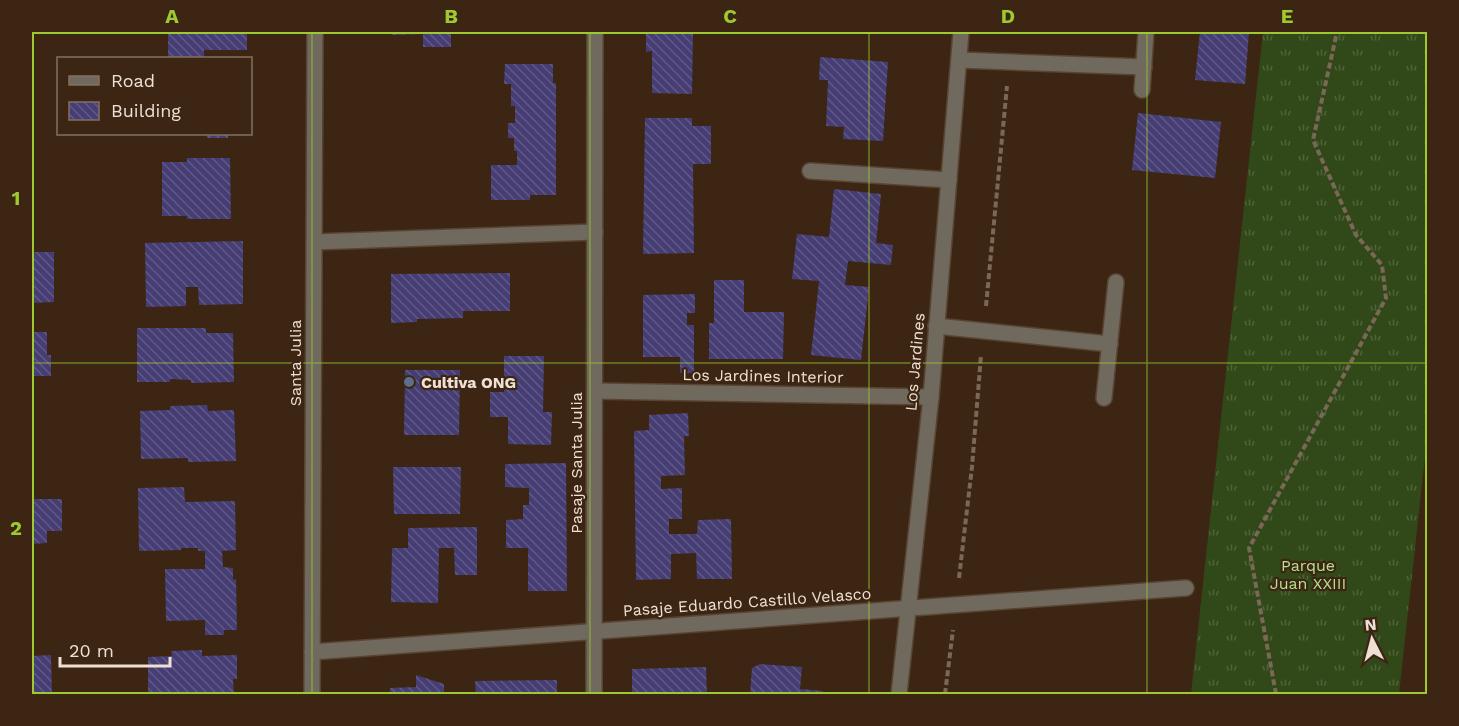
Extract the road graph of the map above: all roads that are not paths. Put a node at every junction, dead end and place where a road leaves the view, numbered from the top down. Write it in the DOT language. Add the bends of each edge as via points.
graph roads {
  1 [pos="315,32"];
  2 [pos="595,32"];
  3 [pos="961,32"];
  4 [pos="1146,32"];
  5 [pos="959,60"];
  6 [pos="1144,67"];
  7 [pos="1142,90"];
  8 [pos="810,171"];
  9 [pos="949,180"];
  10 [pos="595,232"];
  11 [pos="314,242"];
  12 [pos="1116,282"];
  13 [pos="936,326"];
  14 [pos="1110,344"];
  15 [pos="594,391"];
  16 [pos="931,396"];
  17 [pos="1104,398"];
  18 [pos="1186,588"];
  19 [pos="907,608"];
  20 [pos="594,632"];
  21 [pos="312,652"];
  22 [pos="312,694"];
  23 [pos="594,694"];
  24 [pos="899,694"];
  1 -- 11 [label="street, Santa Julia"];
  2 -- 10 [label="street, Pasaje Santa Julia"];
  3 -- 5 [label="street, Los Jardines"];
  4 -- 6 [label="street"];
  5 -- 6 [label="street"];
  5 -- 9 [label="street, Los Jardines"];
  6 -- 7 [label="street"];
  8 -- 9 [label="street"];
  9 -- 13 [label="street, Los Jardines"];
  10 -- 11 [label="street"];
  10 -- 15 [label="street, Pasaje Santa Julia"];
  11 -- 21 [label="street, Santa Julia"];
  12 -- 14 [label="street"];
  13 -- 14 [label="street"];
  13 -- 16 [label="street, Los Jardines"];
  14 -- 17 [label="street"];
  15 -- 16 [label="street, Los Jardines Interior"];
  15 -- 20 [label="street, Pasaje Santa Julia"];
  16 -- 19 [label="street, Los Jardines"];
  18 -- 19 [label="street, Pasaje Eduardo Castillo Velasco"];
  19 -- 20 [label="street, Pasaje Eduardo Castillo Velasco"];
  19 -- 24 [label="street, Los Jardines"];
  20 -- 21 [label="street, Pasaje Eduardo Castillo Velasco"];
  20 -- 23 [label="street, Pasaje Santa Julia"];
  21 -- 22 [label="street, Santa Julia"];
}
